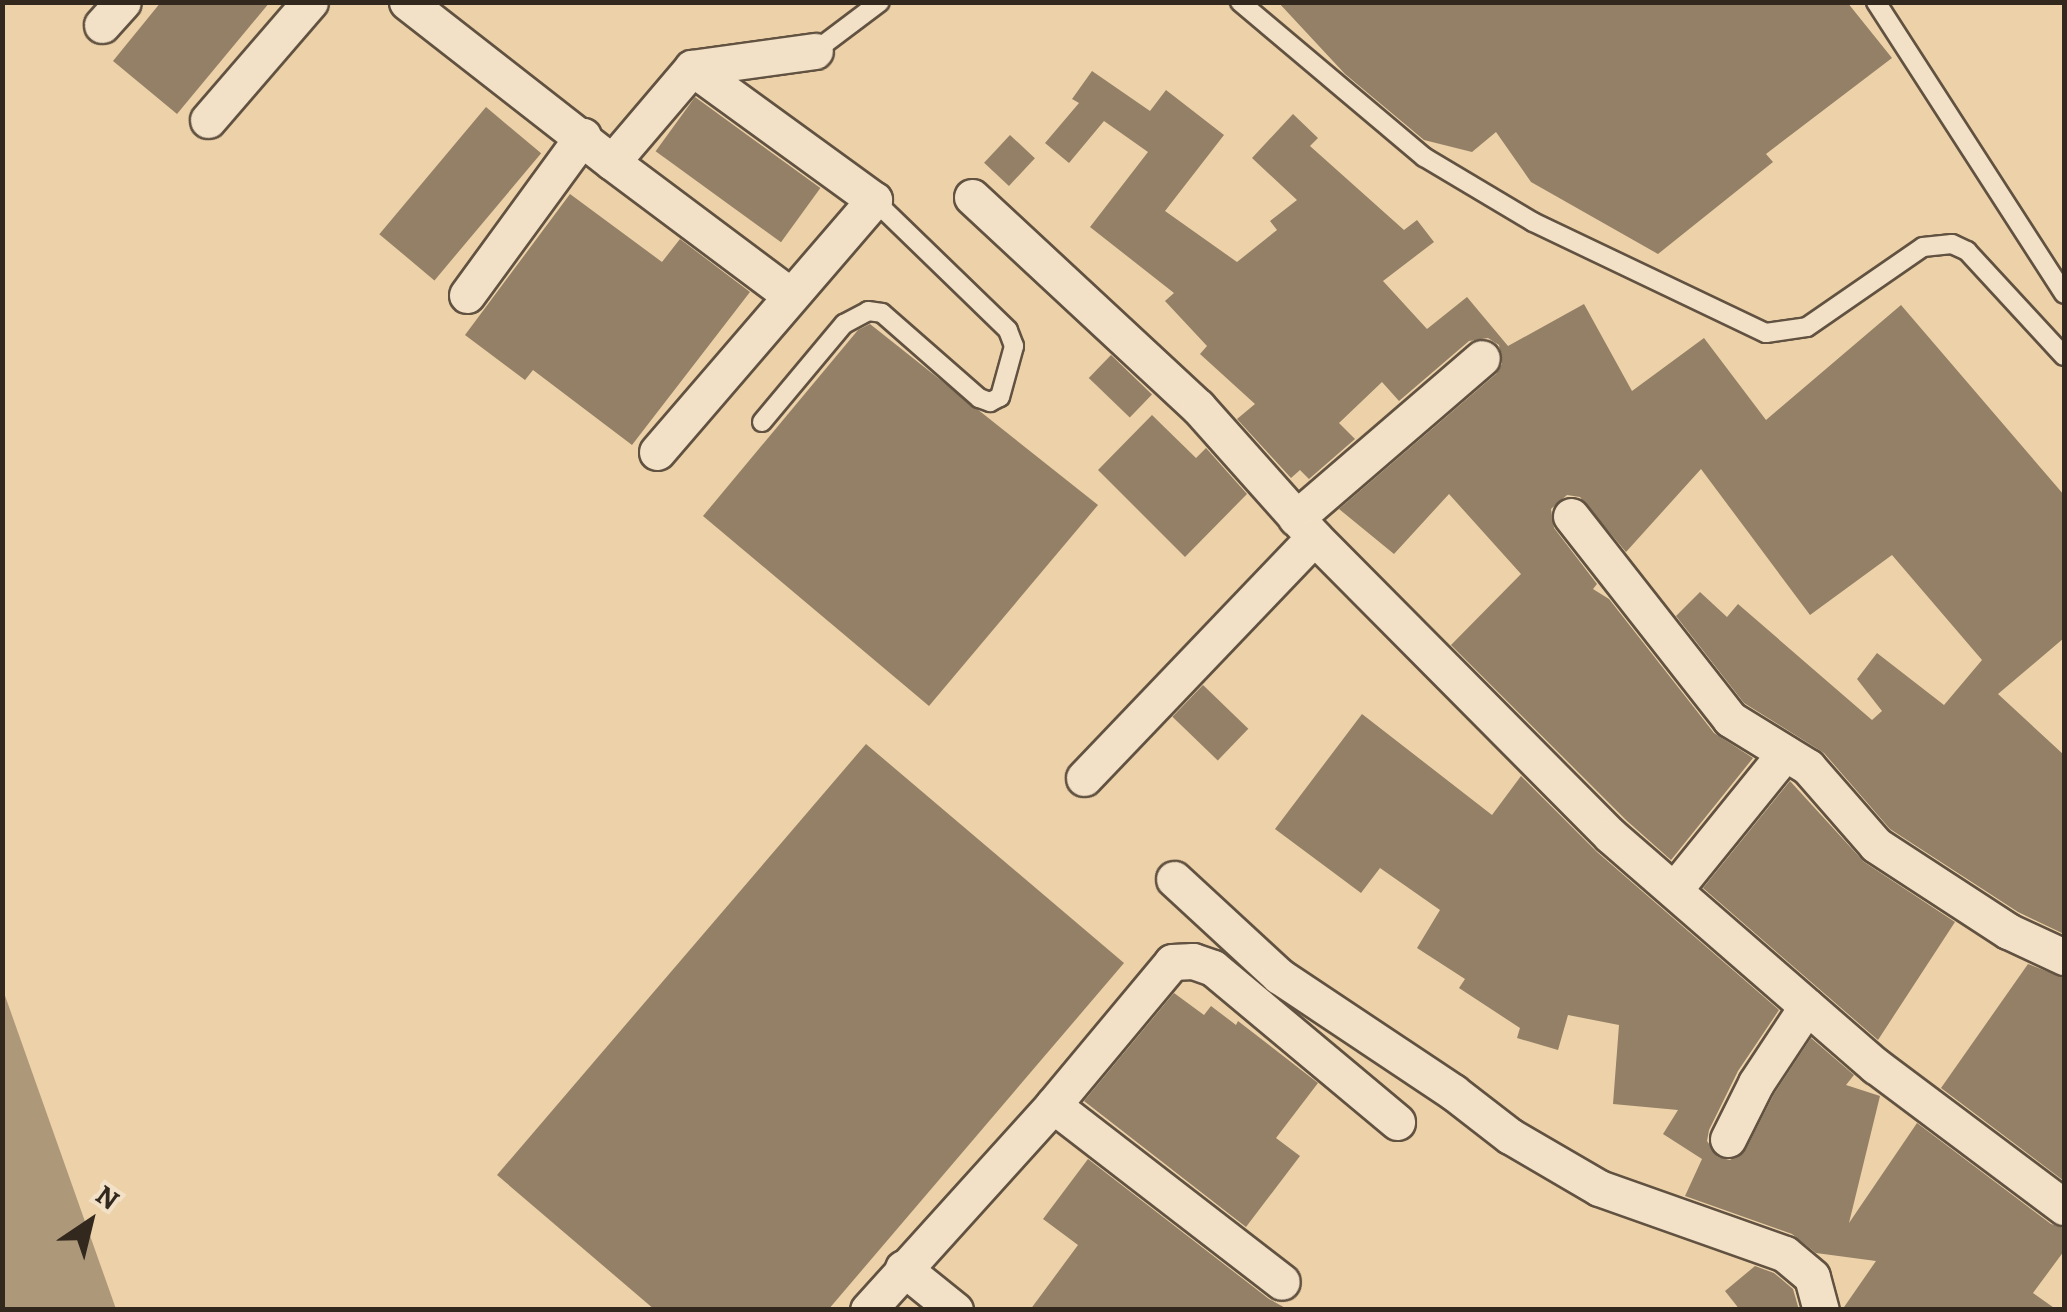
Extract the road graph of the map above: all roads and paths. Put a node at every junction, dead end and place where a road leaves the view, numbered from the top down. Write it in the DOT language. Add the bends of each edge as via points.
graph roads {
  1 [pos="310,2"];
  2 [pos="407,2"];
  3 [pos="880,2"];
  4 [pos="1240,2"];
  5 [pos="1876,2"];
  6 [pos="815,51"];
  7 [pos="692,68"];
  8 [pos="208,120"];
  9 [pos="583,136"];
  10 [pos="612,162"];
  11 [pos="972,196"];
  12 [pos="874,200"];
  13 [pos="2064,294"];
  14 [pos="467,295"];
  15 [pos="790,295"];
  16 [pos="2064,356"];
  17 [pos="1482,358"];
  18 [pos="762,422"];
  19 [pos="657,452"];
  20 [pos="1572,516"];
  21 [pos="1305,528"];
  22 [pos="1785,754"];
  23 [pos="1084,778"];
  24 [pos="1174,879"];
  25 [pos="1674,890"];
  26 [pos="2064,957"];
  27 [pos="1807,1006"];
  28 [pos="1053,1105"];
  29 [pos="1397,1122"];
  30 [pos="1728,1140"];
  31 [pos="2064,1207"];
  32 [pos="903,1268"];
  33 [pos="1282,1282"];
  34 [pos="868,1310"];
  35 [pos="956,1310"];
  36 [pos="1820,1310"];
  1 -- 8 [label="street"];
  2 -- 9 [label="street"];
  3 -- 6 [label="lane"];
  4 -- 16 [label="lane" via="1424,156 1532,222 1766,333 1807,327 1923,247 1952,244 1967,251"];
  5 -- 13 [label="lane"];
  6 -- 7 [label="street"];
  7 -- 10 [label="street"];
  7 -- 12 [label="street"];
  9 -- 10 [label="street"];
  9 -- 14 [label="street"];
  10 -- 15 [label="street"];
  11 -- 21 [label="street" via="1198,408"];
  12 -- 15 [label="street"];
  12 -- 18 [label="lane" via="1008,330 1014,346 1000,397 979,398 882,313 868,311 844,324"];
  15 -- 19 [label="street"];
  17 -- 21 [label="street"];
  20 -- 22 [label="street" via="1730,719"];
  21 -- 23 [label="street"];
  21 -- 25 [label="street" via="1610,836"];
  22 -- 25 [label="street"];
  22 -- 26 [label="street" via="1808,767 1876,845 2008,930"];
  24 -- 36 [label="street" via="1279,976 1510,1136 1599,1188 1785,1254 1812,1277"];
  25 -- 27 [label="street"];
  27 -- 30 [label="street"];
  27 -- 31 [label="street"];
  28 -- 29 [label="street" via="1172,962 1192,961 1214,968"];
  28 -- 32 [label="street"];
  28 -- 33 [label="street"];
  32 -- 34 [label="street"];
  32 -- 35 [label="street"];
}
